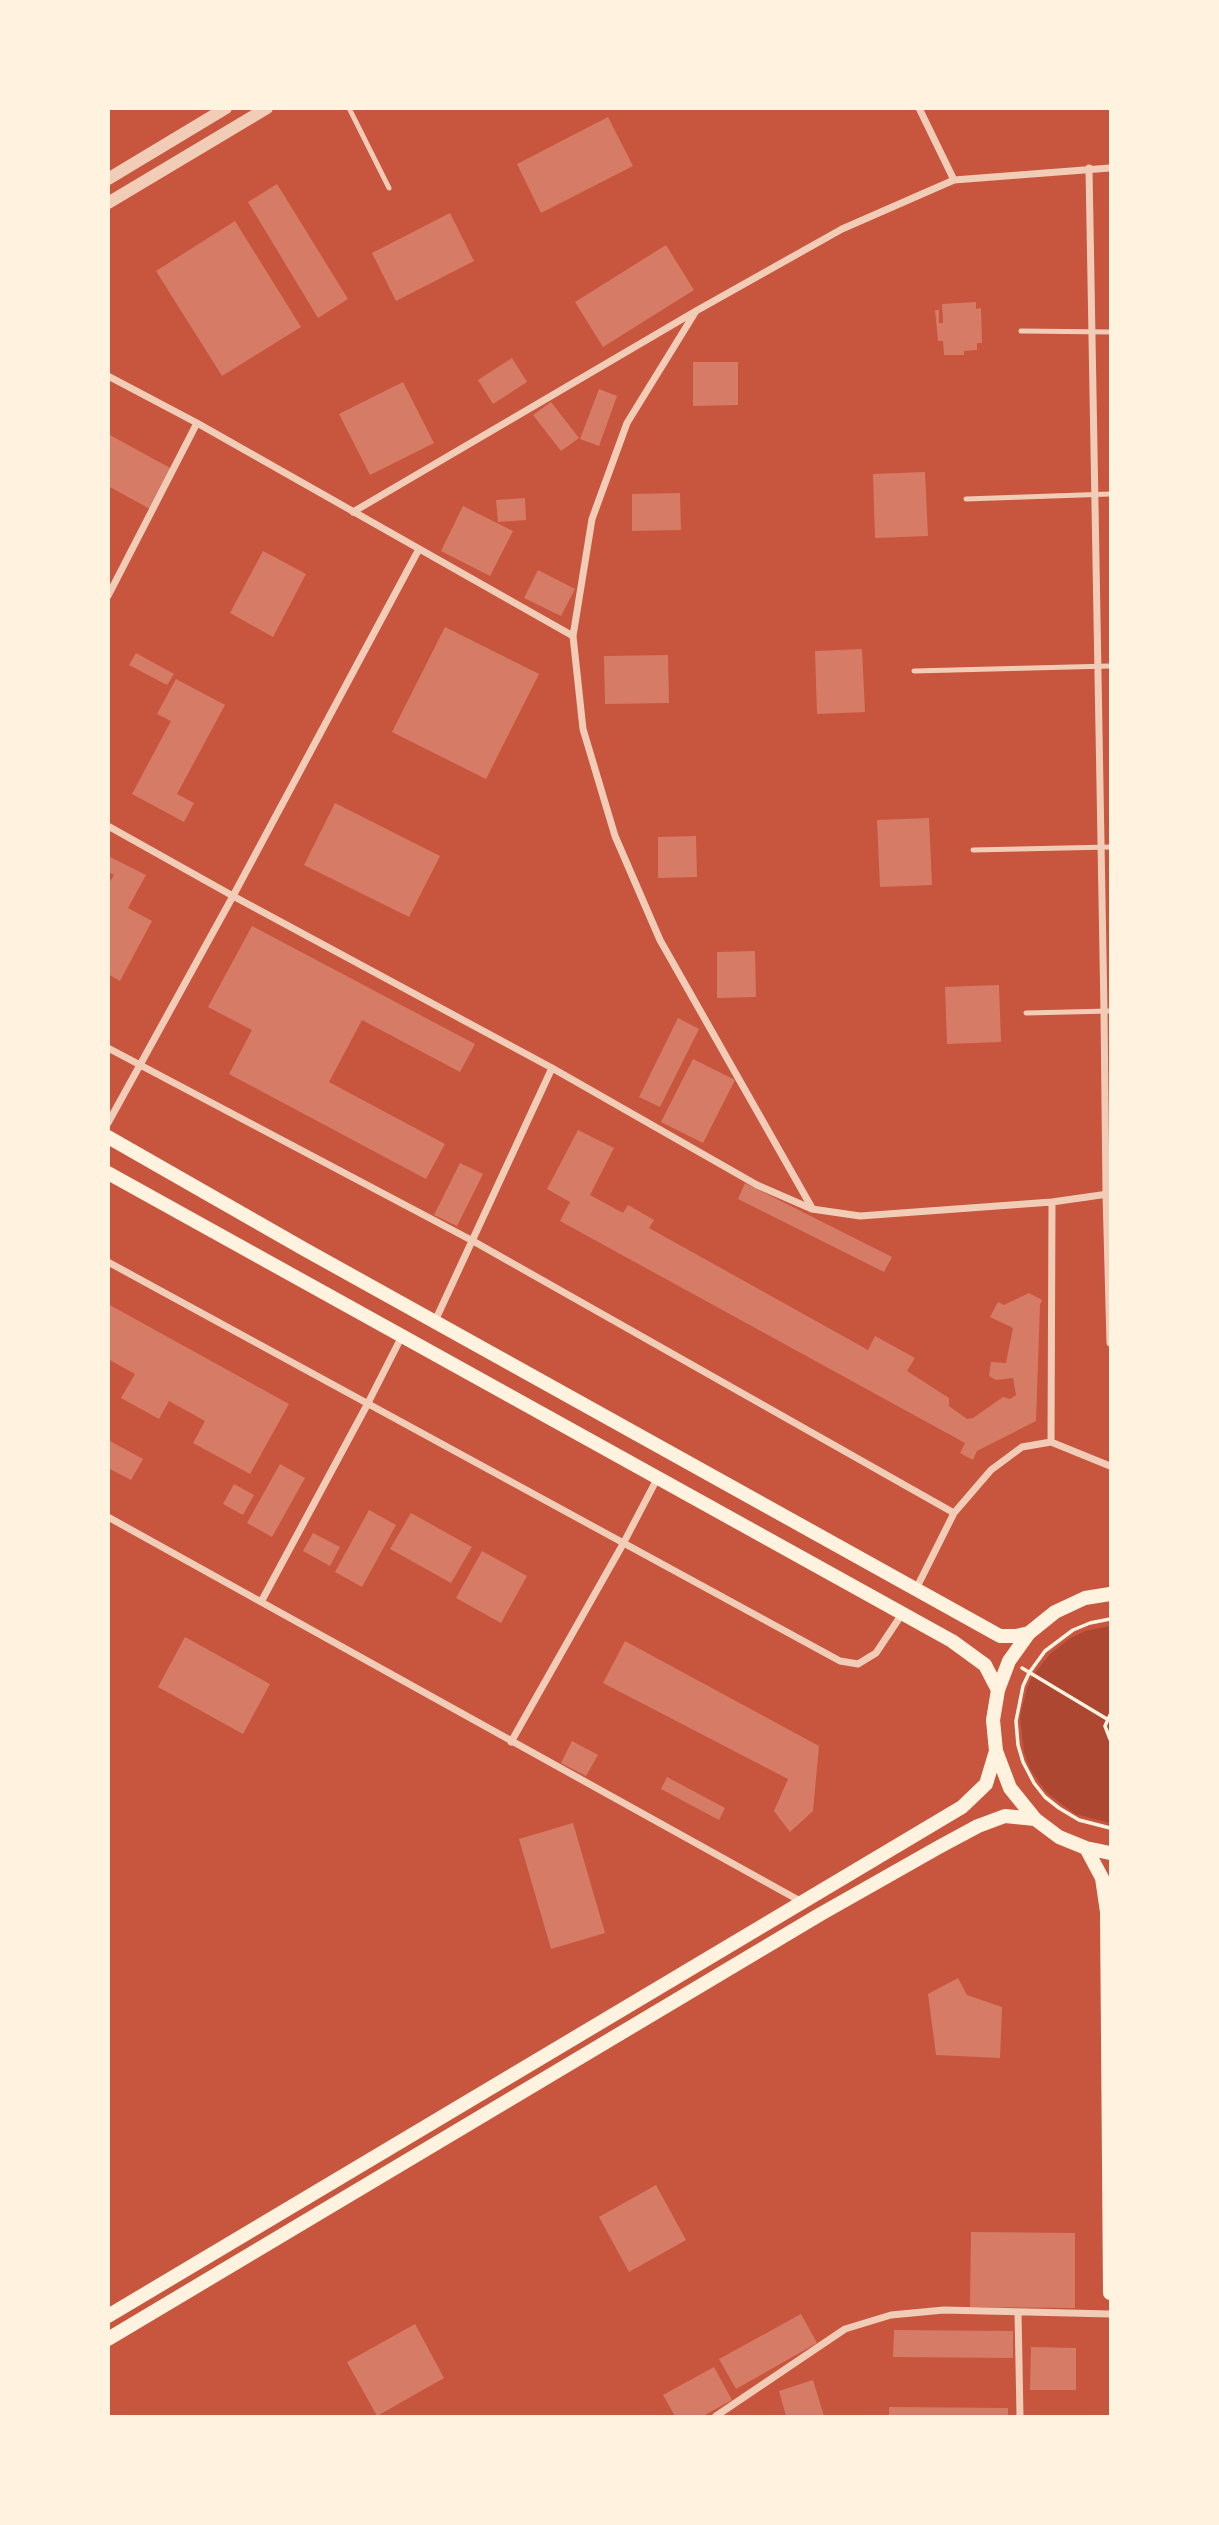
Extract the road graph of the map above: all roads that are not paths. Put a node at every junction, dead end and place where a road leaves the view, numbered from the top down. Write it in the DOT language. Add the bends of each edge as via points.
graph roads {
  1 [pos="226,108"];
  2 [pos="267,108"];
  3 [pos="349,108"];
  4 [pos="919,108"];
  5 [pos="1111,167"];
  6 [pos="1089,169"];
  7 [pos="108,179"];
  8 [pos="954,180"];
  9 [pos="389,188"];
  10 [pos="108,203"];
  11 [pos="696,311"];
  12 [pos="1021,331"];
  13 [pos="1093,332"];
  14 [pos="1111,332"];
  15 [pos="108,376"];
  16 [pos="197,423"];
  17 [pos="1096,494"];
  18 [pos="1111,494"];
  19 [pos="966,499"];
  20 [pos="353,512"];
  21 [pos="419,549"];
  22 [pos="108,596"];
  23 [pos="573,636"];
  24 [pos="1111,666"];
  25 [pos="1098,667"];
  26 [pos="914,671"];
  27 [pos="108,826"];
  28 [pos="1106,847"];
  29 [pos="973,850"];
  30 [pos="233,896"];
  31 [pos="1107,1011"];
  32 [pos="1026,1013"];
  33 [pos="108,1048"];
  34 [pos="140,1066"];
  35 [pos="552,1068"];
  36 [pos="108,1123"];
  37 [pos="108,1137"];
  38 [pos="108,1173"];
  39 [pos="1108,1194"];
  40 [pos="1052,1202"];
  41 [pos="812,1209"];
  42 [pos="473,1241"];
  43 [pos="108,1262"];
  44 [pos="435,1321"];
  45 [pos="402,1335"];
  46 [pos="1111,1343"];
  47 [pos="368,1405"];
  48 [pos="1051,1442"];
  49 [pos="1111,1466"];
  50 [pos="658,1477"];
  51 [pos="954,1513"];
  52 [pos="108,1517"];
  53 [pos="623,1544"];
  54 [pos="915,1589"];
  55 [pos="1111,1594"];
  56 [pos="261,1602"];
  57 [pos="902,1614"];
  58 [pos="1029,1633"];
  59 [pos="998,1690"];
  60 [pos="512,1742"];
  61 [pos="996,1751"];
  62 [pos="1035,1819"];
  63 [pos="1086,1849"];
  64 [pos="1111,1853"];
  65 [pos="802,1902"];
  66 [pos="1111,2293"];
  67 [pos="1018,2312"];
  68 [pos="1111,2314"];
  69 [pos="108,2316"];
  70 [pos="108,2339"];
  71 [pos="716,2417"];
  72 [pos="1020,2417"];
  1 -- 7 [label="street"];
  2 -- 10 [label="street"];
  3 -- 9 [label="lane"];
  4 -- 8 [label="street"];
  5 -- 6 [label="street"];
  6 -- 8 [label="street"];
  6 -- 13 [label="street"];
  8 -- 11 [label="street" via="842,229"];
  11 -- 20 [label="street"];
  11 -- 23 [label="street" via="627,423 592,519"];
  12 -- 13 [label="lane"];
  13 -- 14 [label="lane"];
  13 -- 17 [label="street"];
  15 -- 16 [label="street"];
  16 -- 20 [label="street"];
  16 -- 22 [label="street"];
  17 -- 18 [label="lane"];
  17 -- 19 [label="lane"];
  17 -- 25 [label="street"];
  20 -- 21 [label="street"];
  21 -- 23 [label="street"];
  21 -- 30 [label="street"];
  23 -- 41 [label="street" via="583,729 615,836 660,940"];
  24 -- 25 [label="lane"];
  25 -- 26 [label="lane"];
  25 -- 28 [label="street"];
  27 -- 30 [label="street"];
  28 -- 29 [label="lane"];
  28 -- 31 [label="street"];
  30 -- 34 [label="street"];
  30 -- 35 [label="street"];
  31 -- 32 [label="lane"];
  31 -- 39 [label="street"];
  33 -- 34 [label="street"];
  34 -- 36 [label="street"];
  34 -- 42 [label="street"];
  35 -- 41 [label="street" via="757,1185"];
  35 -- 42 [label="street"];
  37 -- 44 [label="main road"];
  38 -- 45 [label="main road"];
  39 -- 40 [label="street"];
  39 -- 46 [label="street"];
  40 -- 41 [label="street" via="860,1216"];
  40 -- 48 [label="street"];
  42 -- 44 [label="street"];
  42 -- 51 [label="street"];
  43 -- 47 [label="street"];
  44 -- 54 [label="main road"];
  45 -- 47 [label="street"];
  45 -- 50 [label="main road"];
  47 -- 53 [label="street"];
  47 -- 56 [label="street"];
  48 -- 49 [label="street"];
  48 -- 51 [label="street" via="1022,1447 992,1470"];
  50 -- 53 [label="street"];
  50 -- 57 [label="main road"];
  51 -- 54 [label="street"];
  52 -- 56 [label="street"];
  53 -- 57 [label="street" via="840,1661 858,1664 876,1653"];
  53 -- 60 [label="street"];
  54 -- 58 [label="main road" via="1000,1636"];
  55 -- 58 [label="main road" via="1085,1598 1055,1612"];
  56 -- 60 [label="street"];
  57 -- 59 [label="main road" via="953,1641 985,1665"];
  58 -- 59 [label="main road" via="1009,1661"];
  59 -- 61 [label="main road" via="993,1720"];
  60 -- 65 [label="street"];
  61 -- 62 [label="main road" via="1010,1788"];
  61 -- 65 [label="main road" via="986,1784 962,1807"];
  62 -- 63 [label="main road"];
  62 -- 70 [label="main road" via="1005,1816 939,1847"];
  63 -- 64 [label="main road"];
  63 -- 66 [label="main road" via="1102,1878 1107,1912"];
  65 -- 69 [label="main road"];
  67 -- 68 [label="street"];
  67 -- 71 [label="street" via="944,2310 891,2315 845,2329"];
  67 -- 72 [label="street"];
}
